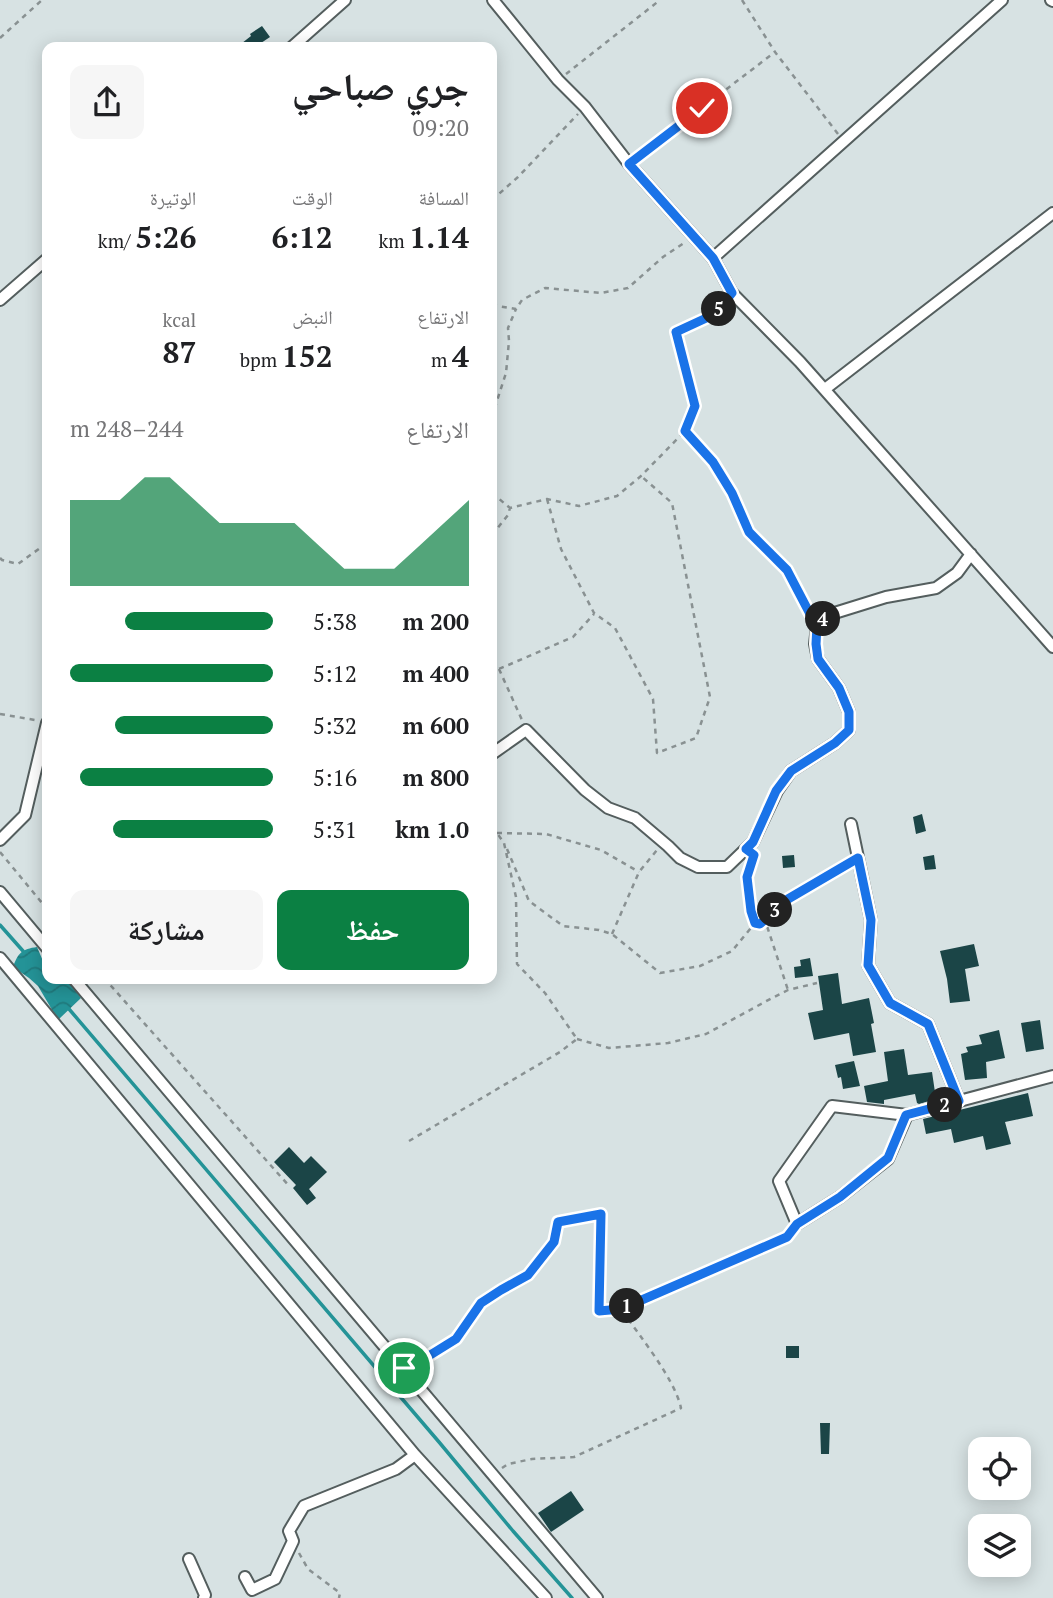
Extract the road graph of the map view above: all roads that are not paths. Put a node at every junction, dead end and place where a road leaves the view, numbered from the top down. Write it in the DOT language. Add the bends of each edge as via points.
graph roads {
  1 [pos="345,0"];
  2 [pos="493,0"];
  3 [pos="1002,0"];
  4 [pos="298,42"];
  5 [pos="1053,213"];
  6 [pos="713,258"];
  7 [pos="42,263"];
  8 [pos="0,300"];
  9 [pos="825,389"];
  10 [pos="971,554"];
  11 [pos="1053,647"];
  12 [pos="42,744"];
  13 [pos="497,750"];
  14 [pos="851,824"];
  15 [pos="0,840"];
  16 [pos="0,892"];
  17 [pos="42,942"];
  18 [pos="0,958"];
  19 [pos="78,984"];
  20 [pos="1053,1076"];
  21 [pos="959,1101"];
  22 [pos="906,1115"];
  23 [pos="415,1455"];
  24 [pos="189,1559"];
  25 [pos="244,1577"];
  26 [pos="204,1598"];
  27 [pos="546,1598"];
  28 [pos="597,1598"];
  1 -- 4 [label="street"];
  2 -- 6 [label="street"];
  3 -- 6 [label="street"];
  5 -- 9 [label="street"];
  6 -- 9 [label="street" via="732,293"];
  7 -- 8 [label="street"];
  9 -- 10 [label="street"];
  10 -- 11 [label="street"];
  10 -- 13 [label="street" via="957,573 936,587 828,615 817,626 818,659 839,688 849,712 849,730 791,771 776,791 753,842 727,867 698,867 680,858 635,818 608,808 586,790 526,730"];
  12 -- 15 [label="street" via="25,815"];
  14 -- 21 [label="street" via="871,920 868,965 890,1003 928,1024"];
  16 -- 17 [label="street"];
  18 -- 23 [label="street"];
  19 -- 28 [label="street"];
  20 -- 21 [label="street"];
  21 -- 22 [label="street"];
  22 -- 22 [label="street" via="832,1107 779,1181 797,1224 888,1158"];
  23 -- 25 [label="street" via="396,1469 304,1506 289,1531 293,1541 275,1579 252,1590"];
  23 -- 27 [label="street"];
  24 -- 26 [label="street"];
}
